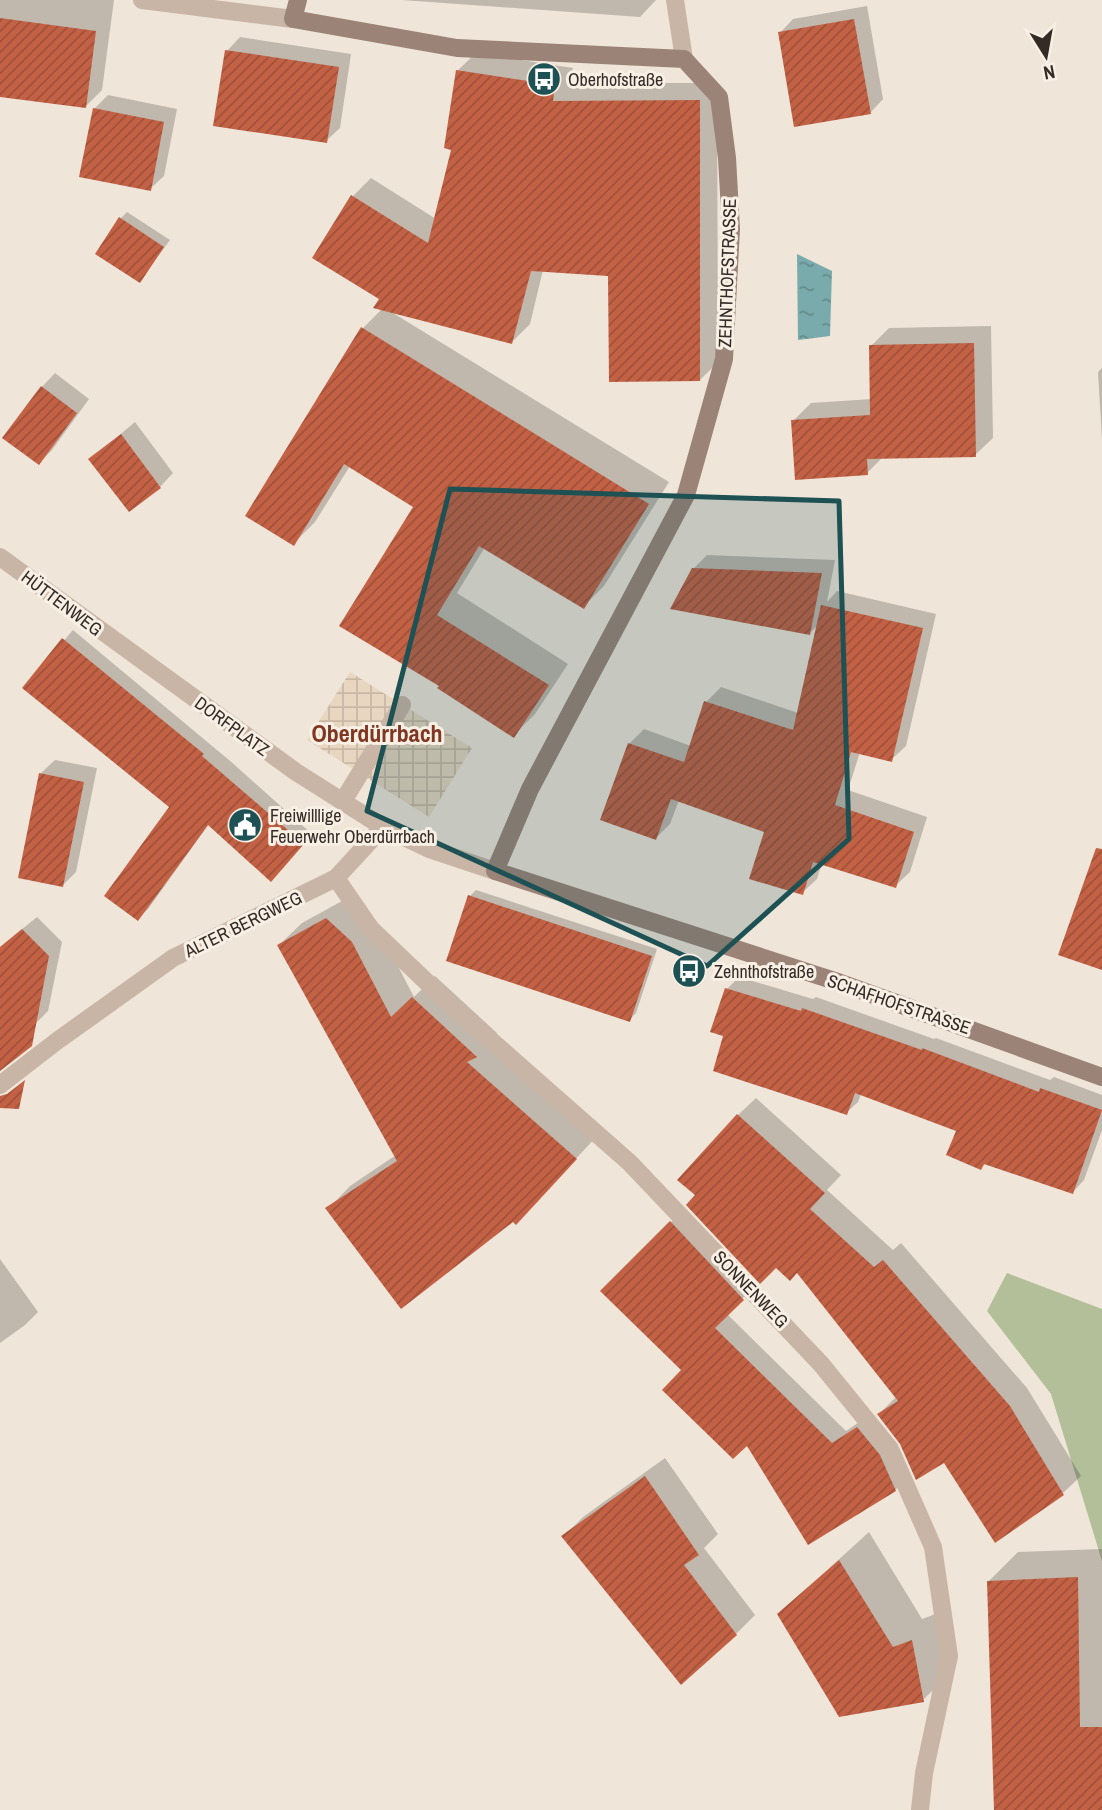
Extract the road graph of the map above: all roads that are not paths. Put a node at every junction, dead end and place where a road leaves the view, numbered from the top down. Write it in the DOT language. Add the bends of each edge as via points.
graph roads {
  1 [pos="142,0"];
  2 [pos="298,0"];
  3 [pos="675,0"];
  4 [pos="293,19"];
  5 [pos="684,60"];
  6 [pos="0,557"];
  7 [pos="124,649"];
  8 [pos="402,705"];
  9 [pos="343,801"];
  10 [pos="383,827"];
  11 [pos="495,872"];
  12 [pos="336,878"];
  13 [pos="1102,1077"];
  14 [pos="0,1085"];
  15 [pos="920,1810"];
  1 -- 4 [label="street"];
  2 -- 4 [label="street"];
  3 -- 5 [label="street"];
  4 -- 5 [label="street" via="457,48"];
  5 -- 11 [label="street, ZEHNTHOFSTRASSE" via="719,97 726,146 732,229 724,359 686,495 530,789"];
  6 -- 7 [label="street, HÜTTENWEG"];
  7 -- 9 [label="street, DORFPLATZ"];
  8 -- 9 [label="street"];
  9 -- 10 [label="street, DORFPLATZ"];
  10 -- 11 [label="street"];
  10 -- 12 [label="street, ALTER BERGWEG"];
  11 -- 13 [label="street, SCHAFHOFSTRASSE" via="835,981"];
  12 -- 14 [label="street, ALTER BERGWEG" via="173,958"];
  12 -- 15 [label="street, SONNENWEG" via="371,929 630,1163 821,1364 890,1449 933,1547 949,1656"];
}
